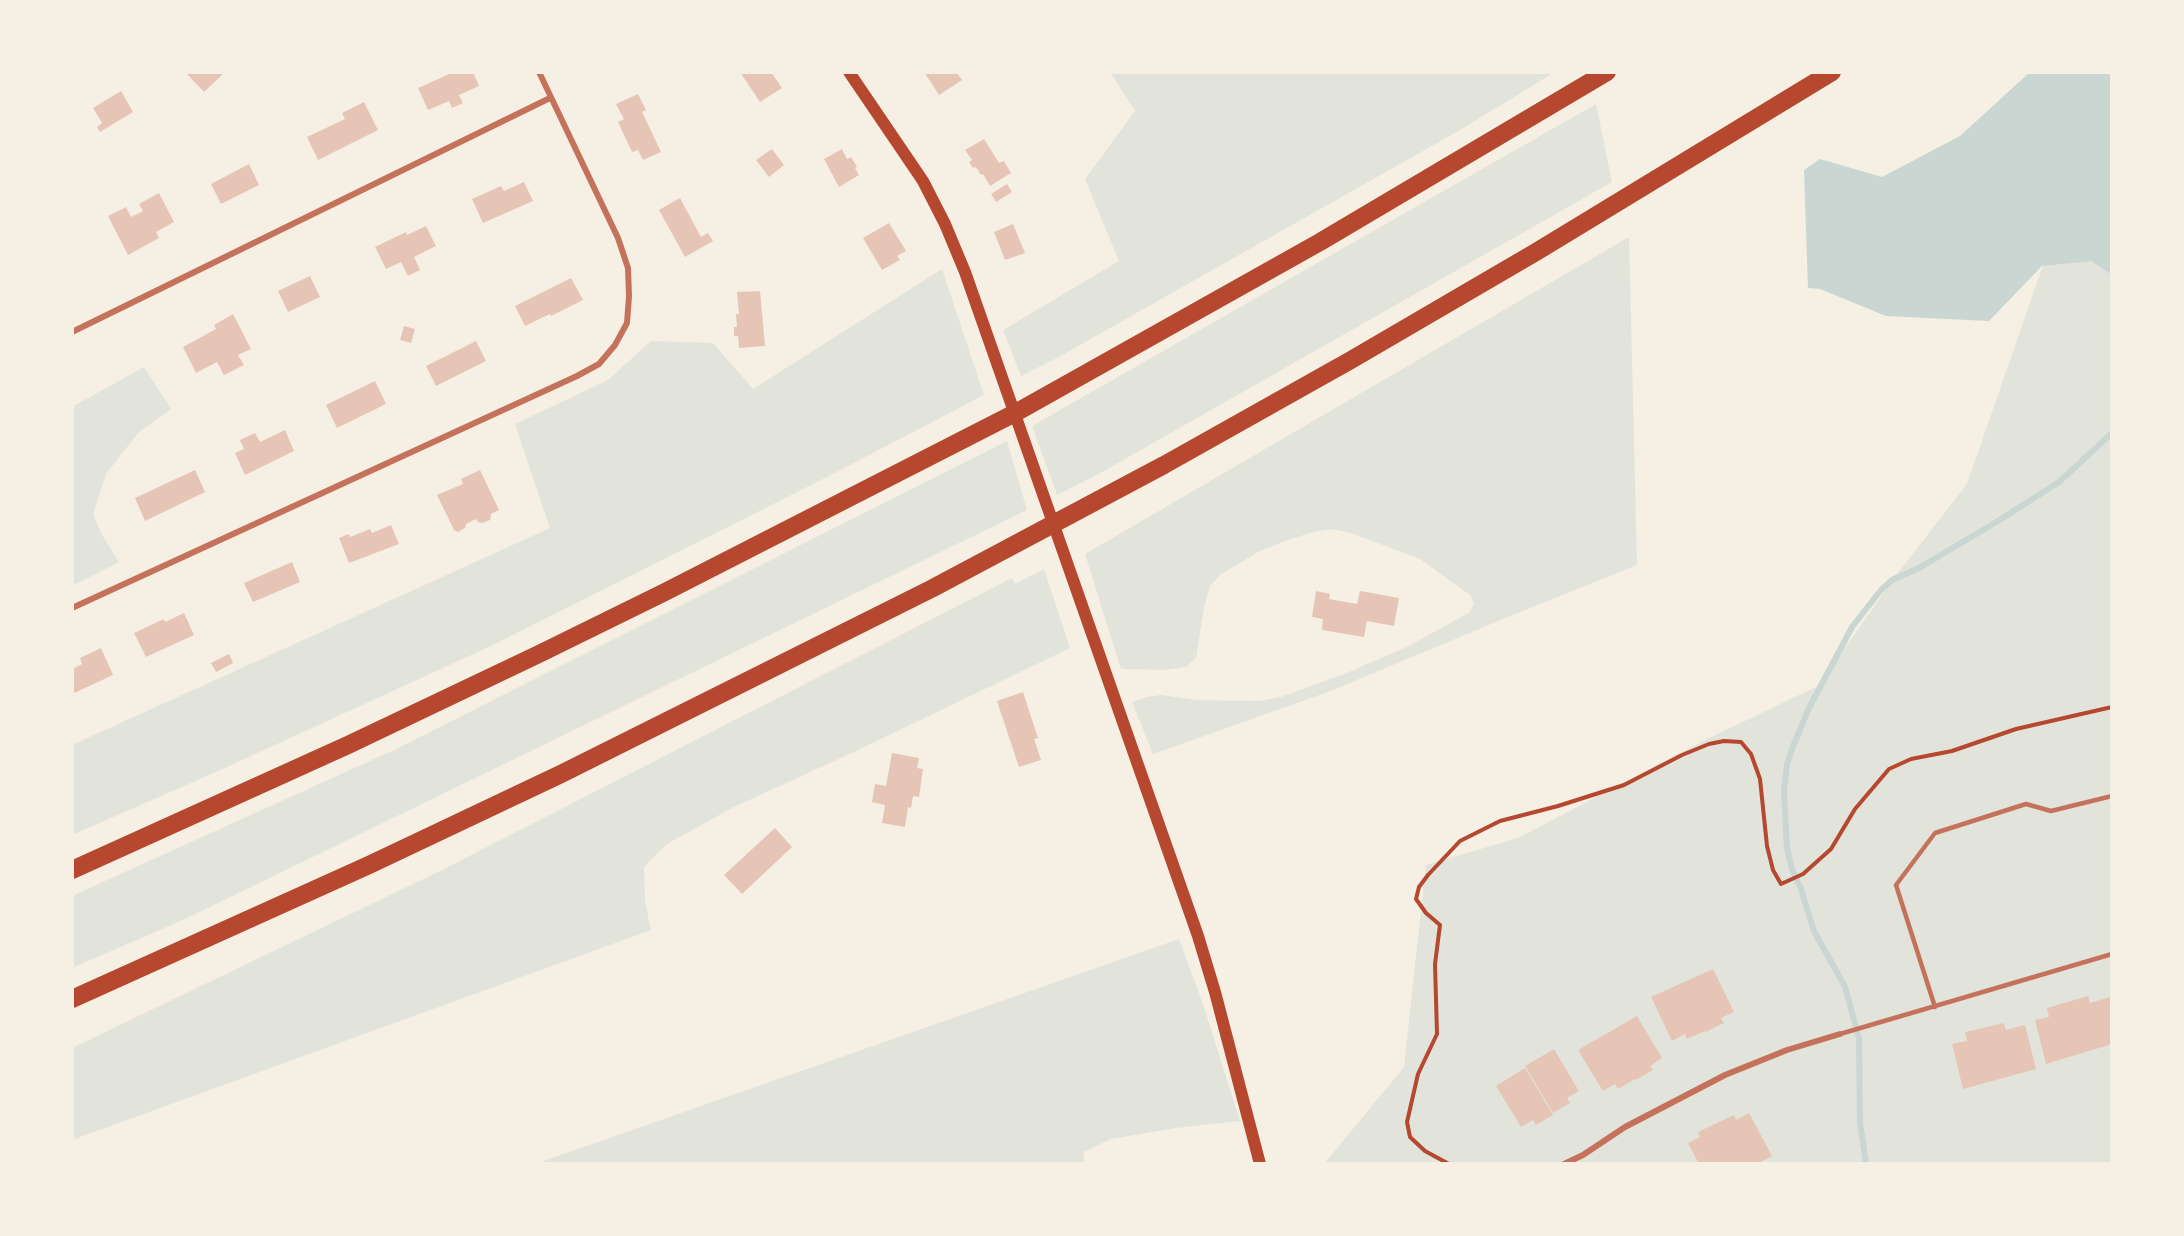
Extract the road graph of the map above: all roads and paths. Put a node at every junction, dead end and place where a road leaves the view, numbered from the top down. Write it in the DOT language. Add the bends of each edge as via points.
graph roads {
  1 [pos="539,72"];
  2 [pos="849,72"];
  3 [pos="1607,72"];
  4 [pos="1832,72"];
  5 [pos="550,98"];
  6 [pos="72,332"];
  7 [pos="72,608"];
  8 [pos="2112,707"];
  9 [pos="2112,796"];
  10 [pos="72,870"];
  11 [pos="2112,954"];
  12 [pos="72,999"];
  13 [pos="1935,1007"];
  14 [pos="1840,1034"];
  15 [pos="1260,1164"];
  16 [pos="1449,1164"];
  17 [pos="1564,1164"];
  1 -- 5 [label="street"];
  2 -- 15 [label="main road" via="923,181 958,254 1193,922"];
  3 -- 10 [label="highway" via="1330,236 961,441 520,663"];
  4 -- 12 [label="highway" via="1483,284 1103,498 796,658 561,774"];
  5 -- 6 [label="street"];
  5 -- 7 [label="street" via="618,238 628,268 627,323 599,364"];
  8 -- 16 [label="path" via="2016,729 1889,769 1855,809 1831,849 1803,874 1781,884 1767,846 1760,779 1751,754 1741,742 1709,744 1624,785 1500,821 1460,841 1428,875 1416,899 1440,925 1437,1034 1418,1074 1407,1122 1410,1137"];
  9 -- 13 [label="lane" via="2051,812 2026,804 1935,833 1896,885"];
  11 -- 13 [label="lane"];
  13 -- 14 [label="lane"];
  14 -- 17 [label="street" via="1725,1075"];
}
